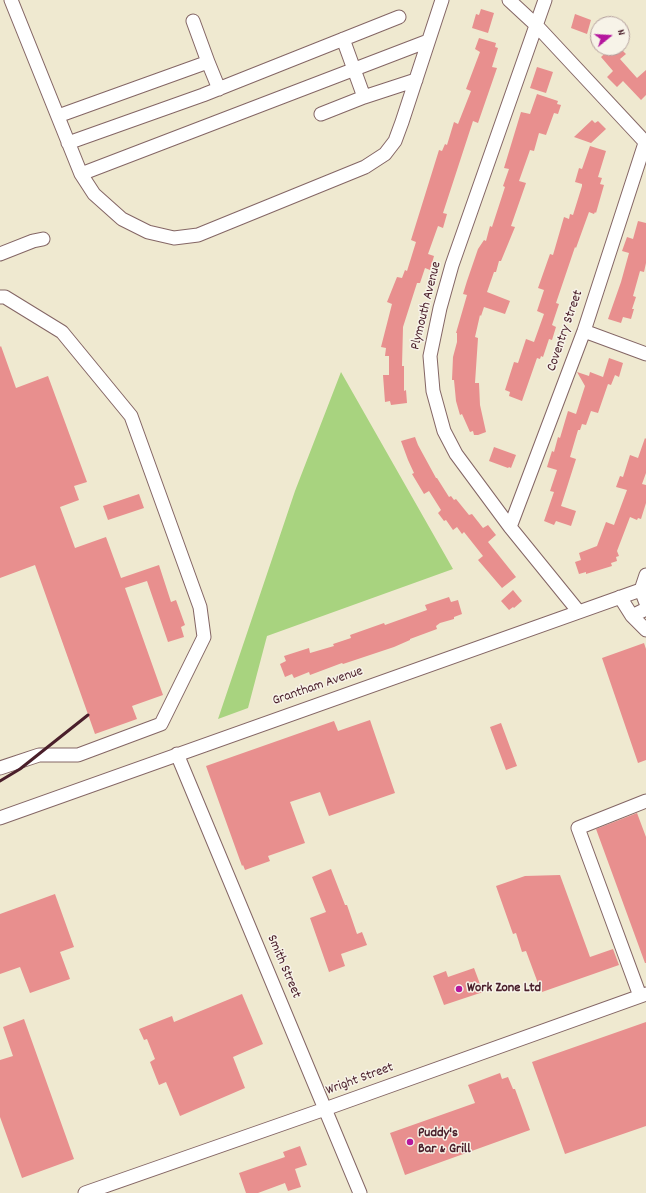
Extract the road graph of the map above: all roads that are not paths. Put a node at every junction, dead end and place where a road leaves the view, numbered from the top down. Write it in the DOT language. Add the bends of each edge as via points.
graph roads {
  1 [pos="11,0"];
  2 [pos="442,0"];
  3 [pos="509,0"];
  4 [pos="545,0"];
  5 [pos="400,17"];
  6 [pos="193,22"];
  7 [pos="536,25"];
  8 [pos="343,39"];
  9 [pos="428,41"];
  10 [pos="208,62"];
  11 [pos="354,70"];
  12 [pos="416,80"];
  13 [pos="219,89"];
  14 [pos="364,97"];
  15 [pos="321,114"];
  16 [pos="58,116"];
  17 [pos="68,143"];
  18 [pos="646,143"];
  19 [pos="81,174"];
  20 [pos="43,239"];
  21 [pos="0,254"];
  22 [pos="0,297"];
  23 [pos="584,331"];
  24 [pos="646,354"];
  25 [pos="510,527"];
  26 [pos="646,574"];
  27 [pos="643,589"];
  28 [pos="620,597"];
  29 [pos="646,603"];
  30 [pos="646,609"];
  31 [pos="578,612"];
  32 [pos="632,616"];
  33 [pos="646,630"];
  34 [pos="177,754"];
  35 [pos="0,768"];
  36 [pos="646,801"];
  37 [pos="0,818"];
  38 [pos="643,995"];
  39 [pos="325,1109"];
  40 [pos="85,1193"];
  41 [pos="360,1193"];
  1 -- 16 [label="street"];
  2 -- 9 [label="street"];
  3 -- 7 [label="street"];
  4 -- 7 [label="street, Plymouth Avenue"];
  5 -- 8 [label="street"];
  6 -- 10 [label="street"];
  7 -- 18 [label="street"];
  7 -- 25 [label="street, Plymouth Avenue" via="452,265 430,356 433,391 444,431 456,454"];
  8 -- 11 [label="street"];
  8 -- 13 [label="street"];
  9 -- 11 [label="street"];
  9 -- 12 [label="street"];
  10 -- 13 [label="street"];
  10 -- 16 [label="street"];
  11 -- 14 [label="street"];
  11 -- 19 [label="street"];
  12 -- 14 [label="street"];
  12 -- 19 [label="street" via="395,141 385,154 365,167 198,235 174,238 148,232 122,219 94,194"];
  13 -- 17 [label="street"];
  14 -- 15 [label="street"];
  16 -- 17 [label="street"];
  17 -- 19 [label="street"];
  18 -- 23 [label="street, Coventry Street"];
  20 -- 21 [label="street"];
  22 -- 35 [label="street" via="5,297 62,332 131,416 200,607 204,637 161,724 78,755 39,755"];
  23 -- 24 [label="street"];
  23 -- 25 [label="street, Coventry Street"];
  25 -- 31 [label="street, Plymouth Avenue"];
  26 -- 27 [label="street"];
  27 -- 28 [label="street, Grantham Avenue"];
  27 -- 29 [label="street"];
  28 -- 31 [label="street, Grantham Avenue"];
  28 -- 32 [label="street"];
  30 -- 32 [label="street"];
  31 -- 34 [label="street, Grantham Avenue"];
  32 -- 33 [label="street"];
  34 -- 37 [label="street, Grantham Avenue"];
  34 -- 39 [label="street, Smith Street"];
  36 -- 38 [label="street" via="578,828"];
  38 -- 39 [label="street, Wright Street"];
  39 -- 40 [label="street, Wright Street"];
  39 -- 41 [label="street, Smith Street"];
}
